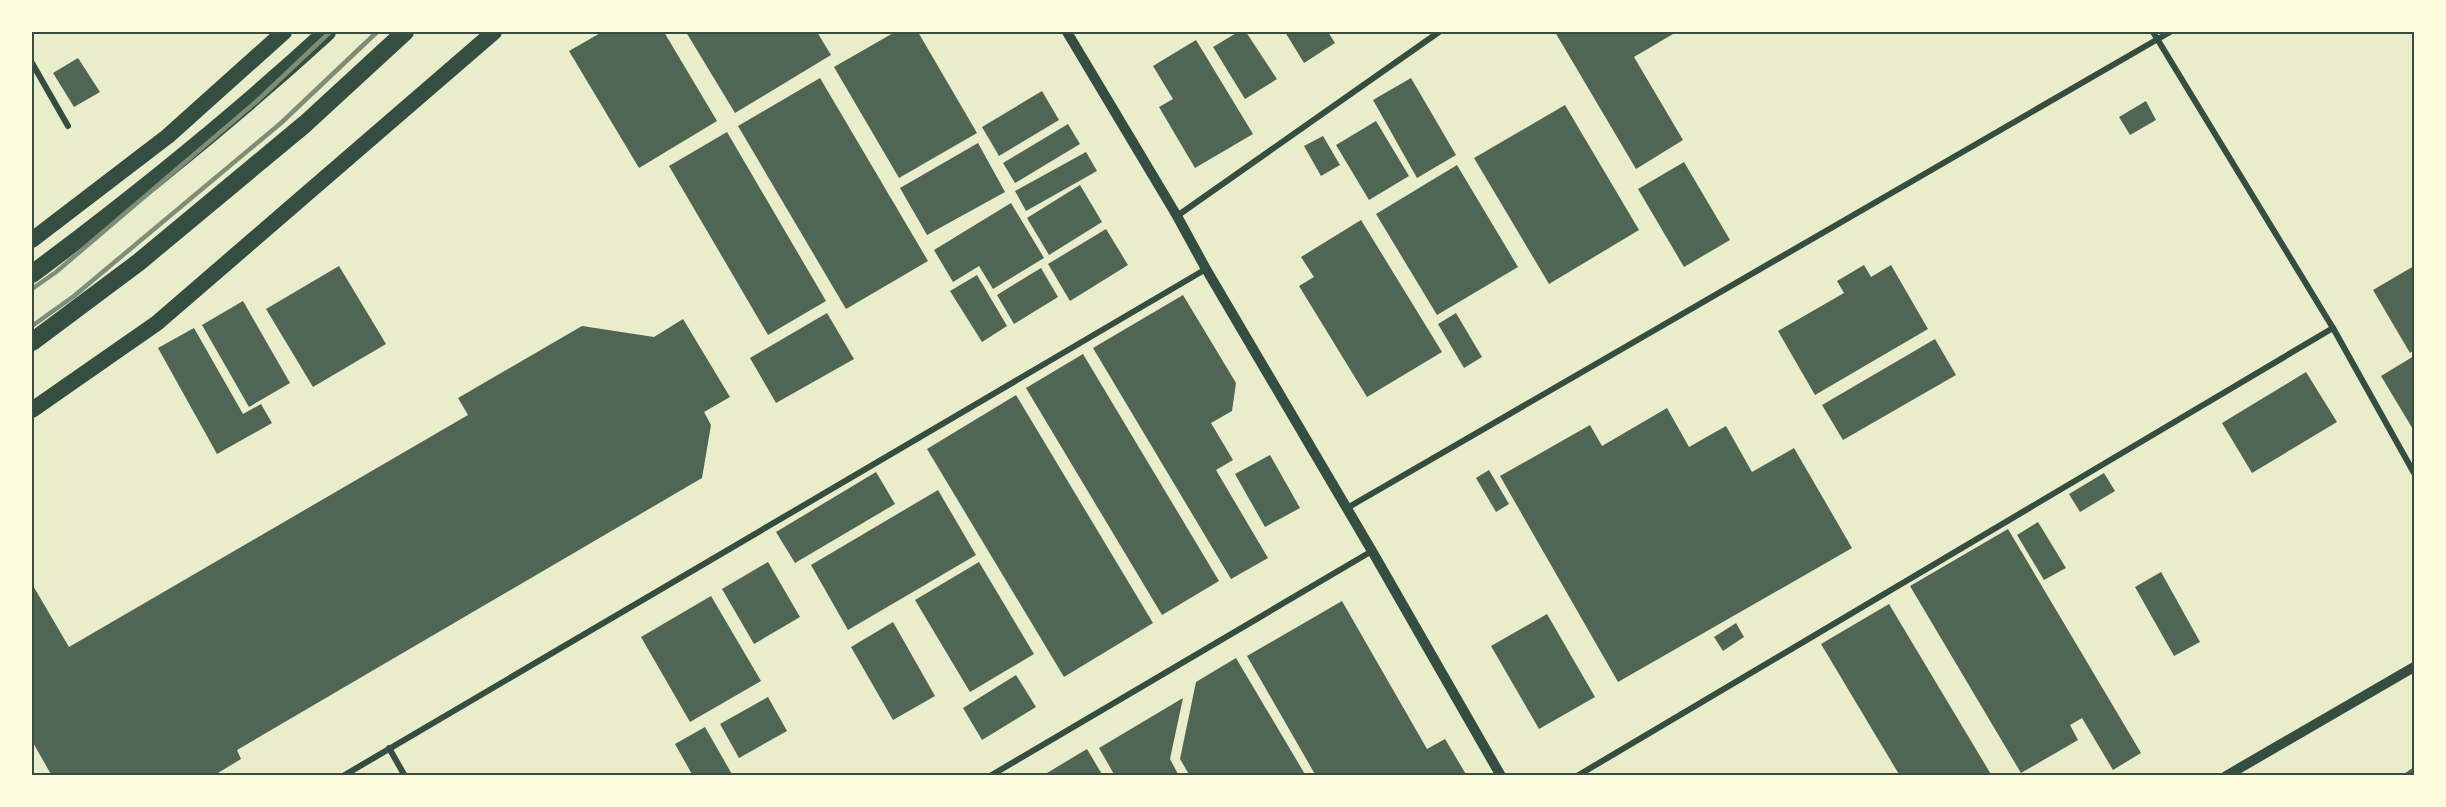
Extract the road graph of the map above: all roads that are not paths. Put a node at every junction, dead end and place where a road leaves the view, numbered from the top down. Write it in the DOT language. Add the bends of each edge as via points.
graph roads {
  1 [pos="285,32"];
  2 [pos="327,32"];
  3 [pos="405,32"];
  4 [pos="494,32"];
  5 [pos="1067,32"];
  6 [pos="1439,32"];
  7 [pos="2153,32"];
  8 [pos="2170,32"];
  9 [pos="2157,39"];
  10 [pos="32,63"];
  11 [pos="68,126"];
  12 [pos="1178,216"];
  13 [pos="32,240"];
  14 [pos="1206,269"];
  15 [pos="32,274"];
  16 [pos="2332,328"];
  17 [pos="32,342"];
  18 [pos="32,410"];
  19 [pos="2415,473"];
  20 [pos="1347,508"];
  21 [pos="1372,550"];
  22 [pos="2415,667"];
  23 [pos="389,748"];
  24 [pos="2233,774"];
  25 [pos="343,776"];
  26 [pos="405,776"];
  27 [pos="990,776"];
  28 [pos="1501,776"];
  29 [pos="1577,776"];
  1 -- 13 [label="highway" via="168,136"];
  2 -- 15 [label="highway" via="106,219"];
  3 -- 17 [label="highway" via="305,124 158,246"];
  4 -- 18 [label="highway" via="157,323"];
  5 -- 12 [label="street"];
  6 -- 12 [label="street"];
  7 -- 9 [label="street"];
  8 -- 9 [label="street"];
  9 -- 16 [label="street"];
  9 -- 20 [label="street"];
  10 -- 11 [label="street"];
  12 -- 14 [label="street"];
  14 -- 20 [label="street"];
  14 -- 23 [label="street"];
  16 -- 19 [label="street"];
  16 -- 29 [label="street"];
  20 -- 21 [label="street"];
  21 -- 27 [label="street"];
  21 -- 28 [label="street"];
  22 -- 24 [label="street"];
  23 -- 25 [label="street"];
  23 -- 26 [label="street"];
}
